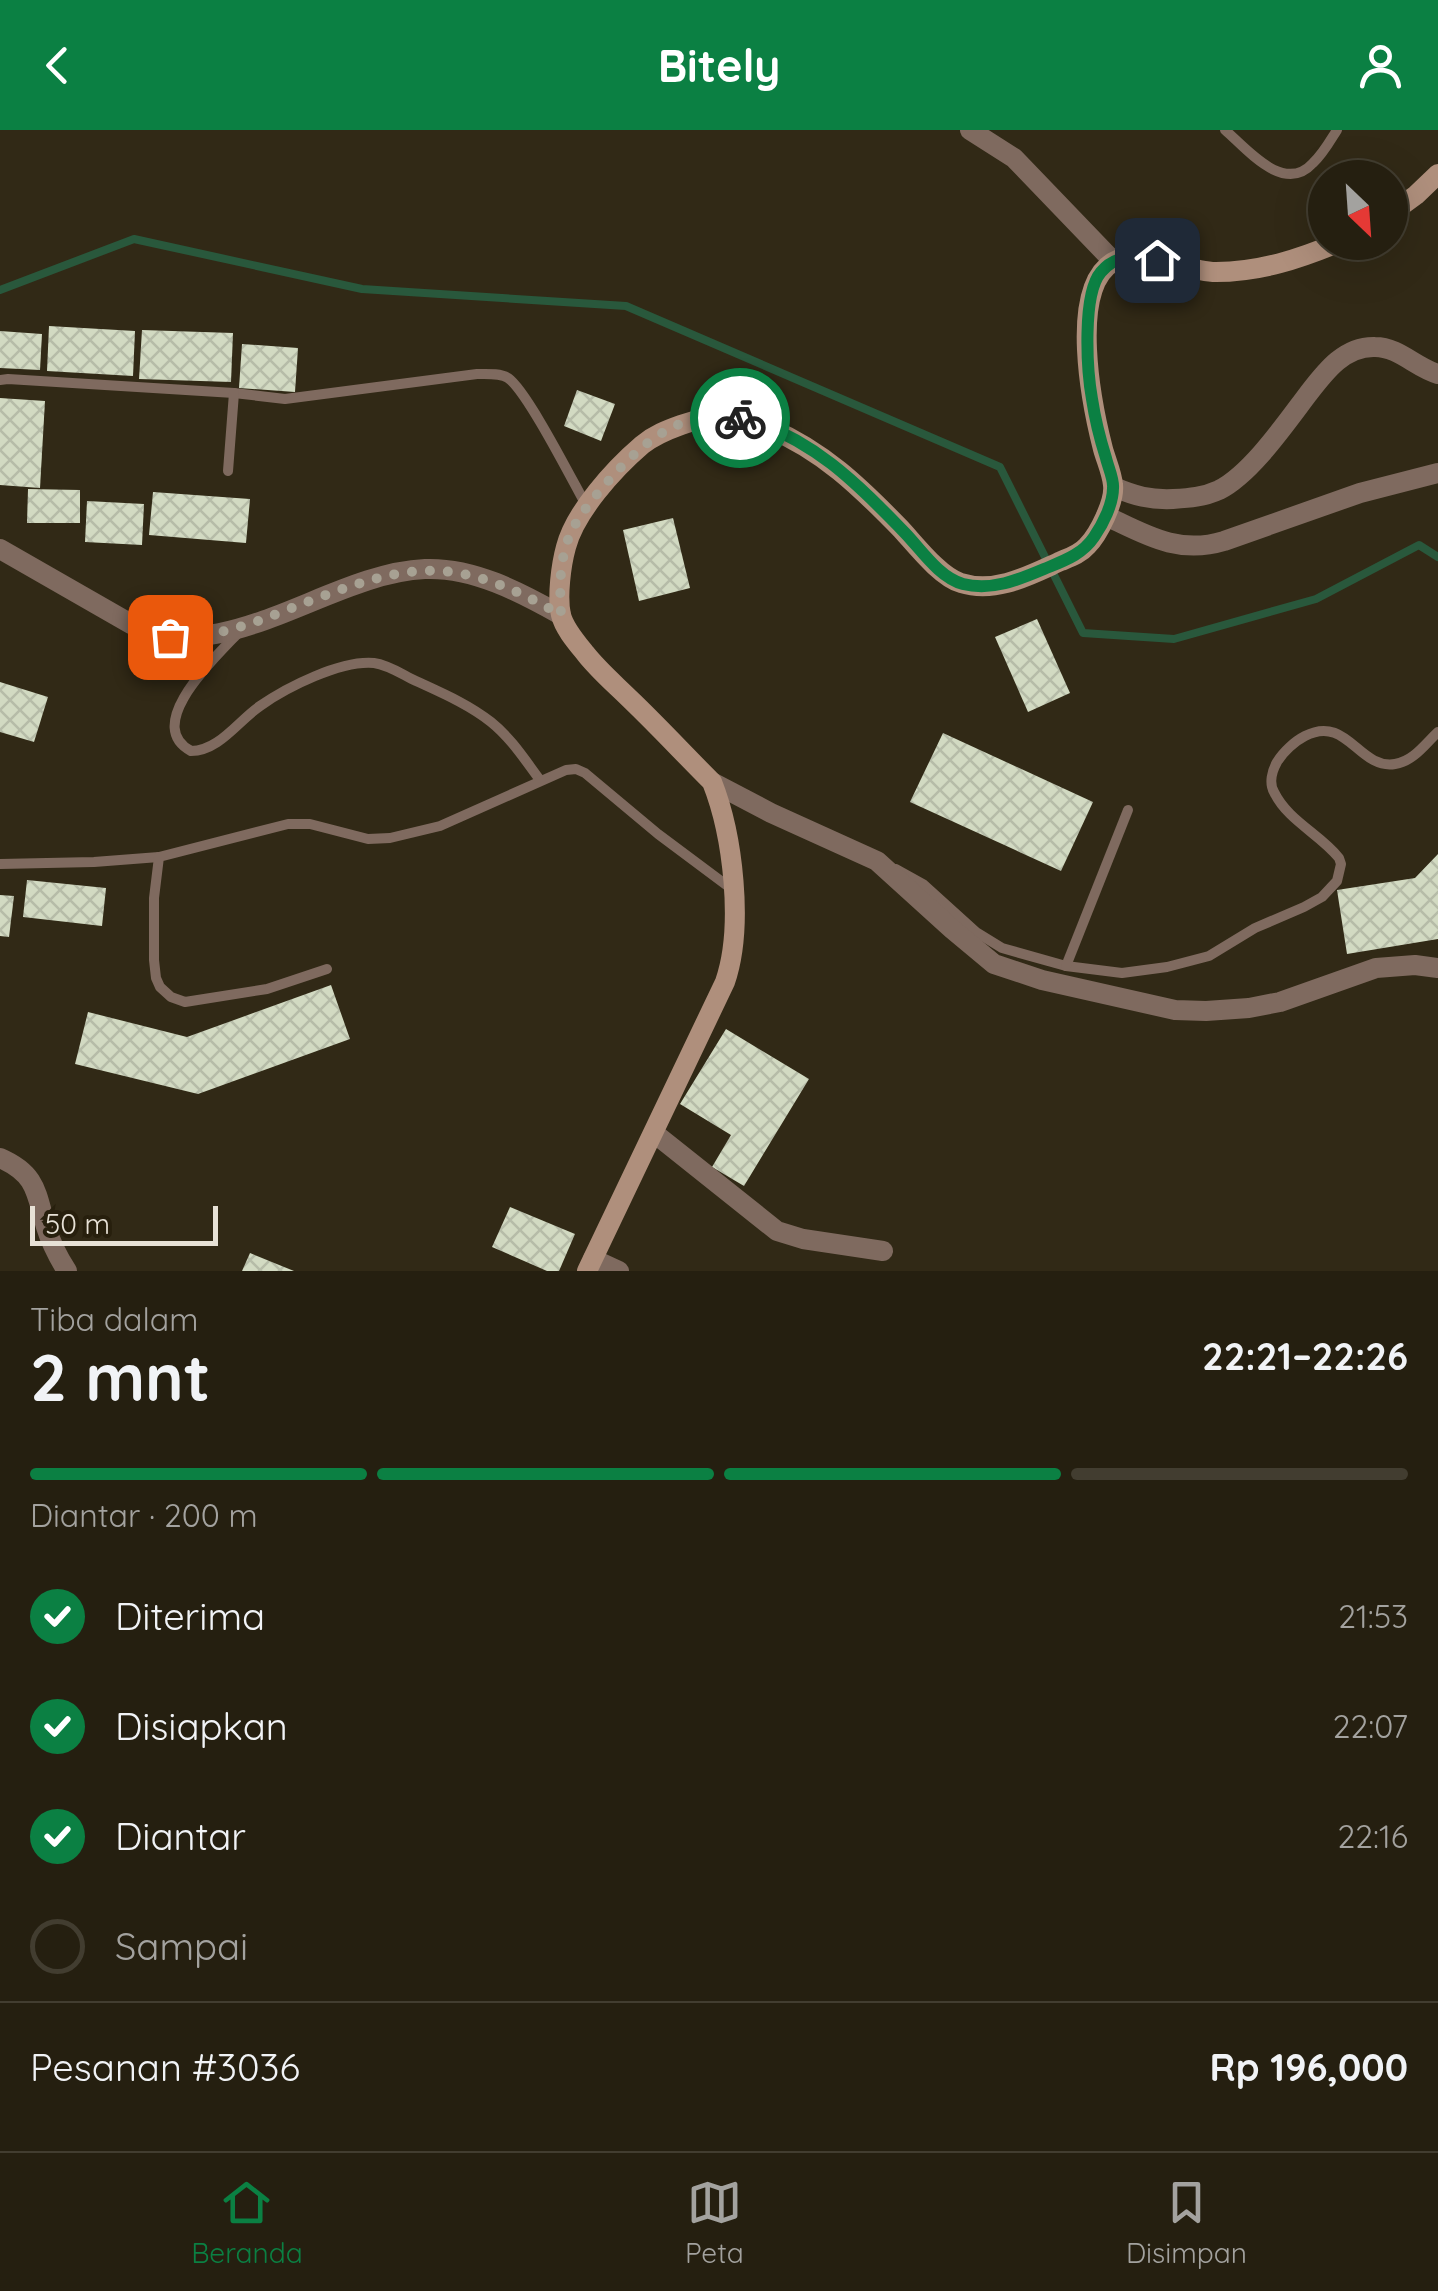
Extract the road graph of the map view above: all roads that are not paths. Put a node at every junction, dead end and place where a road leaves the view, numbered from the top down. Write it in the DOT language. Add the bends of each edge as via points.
graph roads {
  1 [pos="970,130"];
  2 [pos="1225,130"];
  3 [pos="1338,130"];
  4 [pos="1438,174"];
  5 [pos="1408,201"];
  6 [pos="1308,255"];
  7 [pos="1114,262"];
  8 [pos="1438,374"];
  9 [pos="0,380"];
  10 [pos="234,393"];
  11 [pos="228,470"];
  12 [pos="1438,472"];
  13 [pos="1114,487"];
  14 [pos="587,506"];
  15 [pos="1106,516"];
  16 [pos="0,549"];
  17 [pos="561,615"];
  18 [pos="243,627"];
  19 [pos="1438,732"];
  20 [pos="540,780"];
  21 [pos="712,782"];
  22 [pos="1128,810"];
  23 [pos="159,856"];
  24 [pos="877,861"];
  25 [pos="0,864"];
  26 [pos="733,890"];
  27 [pos="1066,966"];
  28 [pos="1438,968"];
  29 [pos="327,969"];
  30 [pos="654,1133"];
  31 [pos="0,1158"];
  32 [pos="883,1251"];
  33 [pos="590,1265"];
  34 [pos="67,1271"];
  35 [pos="620,1271"];
  1 -- 7 [label="street" via="1014,158"];
  2 -- 3 [label="lane" via="1271,169 1287,174 1314,163"];
  4 -- 5 [label="main road"];
  6 -- 7 [label="main road" via="1242,270 1200,271 1134,256"];
  7 -- 13 [label="main road" via="1093,292 1088,334 1092,398"];
  8 -- 13 [label="street" via="1391,350 1354,350 1224,487 1195,498 1152,500"];
  9 -- 10 [label="lane"];
  10 -- 11 [label="lane"];
  10 -- 14 [label="lane" via="285,399 506,376"];
  12 -- 15 [label="street" via="1202,546 1158,541"];
  13 -- 15 [label="main road"];
  14 -- 15 [label="main road" via="660,433 714,416 756,423 830,461 954,580 982,586 1014,582 1086,548"];
  14 -- 17 [label="main road" via="565,550"];
  16 -- 18 [label="street" via="149,634 190,637"];
  17 -- 18 [label="street" via="492,580 426,569 382,575"];
  17 -- 21 [label="main road" via="599,669"];
  18 -- 20 [label="lane" via="190,686 173,723 178,741 192,752 210,748 292,688 330,670 372,663 483,716"];
  19 -- 27 [label="lane" via="1413,758 1392,765 1324,730 1298,740 1277,761 1271,780 1277,797 1339,858 1337,882 1316,901 1192,961 1122,974"];
  20 -- 23 [label="lane" via="440,826 390,838 300,823"];
  20 -- 26 [label="lane" via="566,770 586,773"];
  21 -- 24 [label="street"];
  21 -- 26 [label="main road" via="726,824"];
  22 -- 27 [label="lane"];
  23 -- 25 [label="lane"];
  23 -- 29 [label="lane" via="154,960 160,987 170,996 184,1002 267,989"];
  24 -- 27 [label="lane" via="923,884 991,942"];
  24 -- 28 [label="street" via="994,964 1175,1010 1249,1008 1376,968"];
  26 -- 30 [label="main road" via="731,964"];
  30 -- 32 [label="street" via="776,1231"];
  30 -- 33 [label="main road"];
  31 -- 34 [label="street" via="33,1183"];
  33 -- 35 [label="street"];
}
